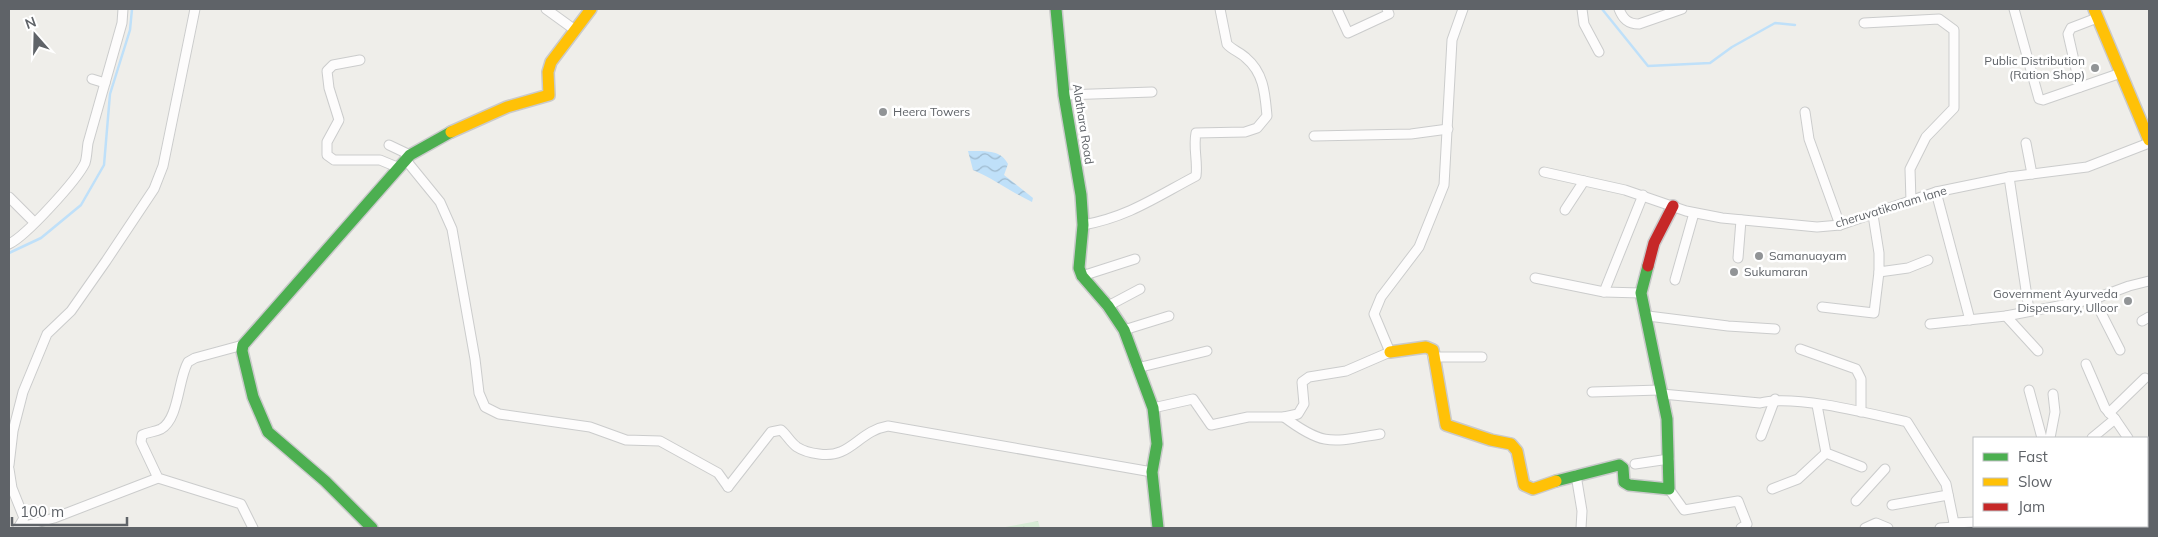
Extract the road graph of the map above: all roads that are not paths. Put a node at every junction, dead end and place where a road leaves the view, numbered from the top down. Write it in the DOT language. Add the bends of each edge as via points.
graph roads {
  1 [pos="123,9"];
  2 [pos="195,9"];
  3 [pos="546,9"];
  4 [pos="591,9"];
  5 [pos="1056,9"];
  6 [pos="1220,9"];
  7 [pos="1337,9"];
  8 [pos="1387,9"];
  9 [pos="1463,9"];
  10 [pos="1582,9"];
  11 [pos="1619,9"];
  12 [pos="1682,9"];
  13 [pos="2014,9"];
  14 [pos="1666,12"];
  15 [pos="2095,13"];
  16 [pos="1864,23"];
  17 [pos="575,30"];
  18 [pos="1599,52"];
  19 [pos="360,60"];
  20 [pos="2121,73"];
  21 [pos="92,79"];
  22 [pos="105,83"];
  23 [pos="2080,87"];
  24 [pos="1152,92"];
  25 [pos="1064,94"];
  26 [pos="1805,112"];
  27 [pos="1448,129"];
  28 [pos="1314,136"];
  29 [pos="2149,142"];
  30 [pos="2026,143"];
  31 [pos="389,144"];
  32 [pos="404,160"];
  33 [pos="1544,172"];
  34 [pos="2032,174"];
  35 [pos="2009,177"];
  36 [pos="1584,181"];
  37 [pos="1936,192"];
  38 [pos="1643,195"];
  39 [pos="9,197"];
  40 [pos="1911,200"];
  41 [pos="1673,206"];
  42 [pos="1565,210"];
  43 [pos="1694,213"];
  44 [pos="1873,215"];
  45 [pos="1741,220"];
  46 [pos="34,222"];
  47 [pos="1083,225"];
  48 [pos="1840,225"];
  49 [pos="9,244"];
  50 [pos="1738,258"];
  51 [pos="1135,259"];
  52 [pos="1928,260"];
  53 [pos="1879,272"];
  54 [pos="1082,276"];
  55 [pos="1535,278"];
  56 [pos="1675,280"];
  57 [pos="2149,281"];
  58 [pos="1140,289"];
  59 [pos="1604,292"];
  60 [pos="1641,293"];
  61 [pos="2094,299"];
  62 [pos="1108,306"];
  63 [pos="1822,307"];
  64 [pos="2029,310"];
  65 [pos="1169,316"];
  66 [pos="1648,316"];
  67 [pos="2006,316"];
  68 [pos="1970,320"];
  69 [pos="1930,324"];
  70 [pos="1775,329"];
  71 [pos="1124,330"];
  72 [pos="243,345"];
  73 [pos="1800,349"];
  74 [pos="2120,350"];
  75 [pos="1207,351"];
  76 [pos="2038,351"];
  77 [pos="1390,352"];
  78 [pos="1434,357"];
  79 [pos="1482,357"];
  80 [pos="2086,364"];
  81 [pos="1137,368"];
  82 [pos="2145,378"];
  83 [pos="2029,390"];
  84 [pos="1592,392"];
  85 [pos="1661,392"];
  86 [pos="2053,394"];
  87 [pos="1775,399"];
  88 [pos="1817,405"];
  89 [pos="1153,408"];
  90 [pos="1861,412"];
  91 [pos="2112,416"];
  92 [pos="1284,417"];
  93 [pos="1380,434"];
  94 [pos="1761,436"];
  95 [pos="2042,437"];
  96 [pos="2050,437"];
  97 [pos="2093,437"];
  98 [pos="2127,437"];
  99 [pos="1826,453"];
  100 [pos="1669,459"];
  101 [pos="1635,464"];
  102 [pos="9,465"];
  103 [pos="1862,467"];
  104 [pos="9,469"];
  105 [pos="1884,469"];
  106 [pos="1152,472"];
  107 [pos="1576,475"];
  108 [pos="158,478"];
  109 [pos="1669,489"];
  110 [pos="1772,489"];
  111 [pos="1948,495"];
  112 [pos="1856,501"];
  113 [pos="1892,505"];
  114 [pos="1973,522"];
  115 [pos="1955,526"];
  116 [pos="18,528"];
  117 [pos="253,528"];
  118 [pos="372,528"];
  119 [pos="1158,528"];
  120 [pos="1581,528"];
  121 [pos="1741,528"];
  122 [pos="1865,528"];
  123 [pos="1888,528"];
  124 [pos="1940,528"];
  1 -- 22 [label="street"];
  2 -- 102 [label="street" via="163,166 154,189 71,311 47,334 23,392"];
  3 -- 17 [label="street"];
  4 -- 17 [label="street"];
  5 -- 25 [label="street, Alathara Road"];
  6 -- 47 [label="street" via="1227,44 1246,58 1262,82 1267,116 1257,128 1244,132 1196,133 1196,176 1146,205 1102,222"];
  7 -- 8 [label="street" via="1348,33 1389,14"];
  9 -- 27 [label="street" via="1452,40"];
  10 -- 18 [label="street" via="1584,24"];
  11 -- 14 [label="street" via="1624,19 1633,24 1646,23"];
  12 -- 14 [label="street"];
  13 -- 23 [label="street" via="2039,99"];
  15 -- 20 [label="street"];
  15 -- 23 [label="street" via="2071,28 2068,34"];
  16 -- 40 [label="street" via="1939,19 1954,30 1954,108 1926,137 1910,169"];
  17 -- 32 [label="street" via="551,62 549,96 494,112 432,141"];
  19 -- 32 [label="street" via="332,65 327,71 339,120 327,142 327,155 334,160"];
  20 -- 23 [label="street"];
  20 -- 29 [label="street"];
  21 -- 22 [label="street"];
  22 -- 46 [label="street" via="85,162 65,190"];
  24 -- 25 [label="street"];
  25 -- 47 [label="street, Alathara Road"];
  26 -- 48 [label="street" via="1809,139"];
  27 -- 28 [label="street" via="1411,134"];
  27 -- 77 [label="street" via="1444,185 1419,247 1382,297 1374,314"];
  29 -- 34 [label="street, cheruvatikonam lane" via="2087,167"];
  30 -- 34 [label="street"];
  31 -- 32 [label="street"];
  32 -- 72 [label="street"];
  32 -- 106 [label="street" via="440,202 452,229 479,393 491,412 590,427 626,440 660,441 718,473 728,488 772,432 780,430 790,442 806,452 835,455 848,450 868,432 888,426"];
  33 -- 36 [label="street, cheruvatikonam lane"];
  34 -- 35 [label="street, cheruvatikonam lane"];
  35 -- 37 [label="street, cheruvatikonam lane"];
  35 -- 64 [label="street"];
  36 -- 38 [label="street, cheruvatikonam lane"];
  36 -- 42 [label="street"];
  37 -- 40 [label="street, cheruvatikonam lane"];
  37 -- 68 [label="street"];
  38 -- 41 [label="street, cheruvatikonam lane"];
  38 -- 59 [label="street"];
  39 -- 46 [label="street"];
  40 -- 44 [label="street, cheruvatikonam lane"];
  41 -- 43 [label="street, cheruvatikonam lane"];
  41 -- 60 [label="street" via="1654,242"];
  43 -- 45 [label="street, cheruvatikonam lane"];
  43 -- 56 [label="street"];
  44 -- 48 [label="street, cheruvatikonam lane"];
  44 -- 53 [label="street"];
  45 -- 48 [label="street, cheruvatikonam lane" via="1798,227"];
  45 -- 50 [label="street"];
  46 -- 49 [label="street"];
  47 -- 54 [label="street, Alathara Road" via="1079,268"];
  51 -- 54 [label="street"];
  52 -- 53 [label="street" via="1908,268"];
  53 -- 63 [label="street" via="1874,313"];
  54 -- 62 [label="street"];
  55 -- 59 [label="street"];
  57 -- 61 [label="street"];
  58 -- 62 [label="street"];
  59 -- 60 [label="street"];
  60 -- 66 [label="street"];
  61 -- 64 [label="street"];
  61 -- 74 [label="street"];
  62 -- 71 [label="street"];
  64 -- 67 [label="street"];
  65 -- 71 [label="street"];
  66 -- 70 [label="street"];
  66 -- 85 [label="street"];
  67 -- 68 [label="street"];
  67 -- 76 [label="street"];
  68 -- 69 [label="street"];
  71 -- 81 [label="street"];
  72 -- 108 [label="street" via="188,362 167,424 141,438"];
  72 -- 118 [label="street" via="253,397 268,432 325,481"];
  73 -- 90 [label="street" via="1856,368 1861,378"];
  75 -- 81 [label="street"];
  77 -- 78 [label="street" via="1426,347 1432,350"];
  77 -- 92 [label="street" via="1346,371 1308,377 1302,382 1304,404 1298,414"];
  78 -- 79 [label="street"];
  78 -- 107 [label="street" via="1446,425 1511,444 1517,451 1524,485 1528,488 1534,489"];
  80 -- 91 [label="street"];
  81 -- 89 [label="street"];
  82 -- 91 [label="street"];
  83 -- 95 [label="street"];
  84 -- 85 [label="street"];
  85 -- 87 [label="street" via="1760,403"];
  85 -- 100 [label="street" via="1667,419"];
  86 -- 96 [label="street" via="2055,412"];
  87 -- 88 [label="street"];
  87 -- 94 [label="street"];
  88 -- 90 [label="street"];
  88 -- 99 [label="street"];
  89 -- 92 [label="street" via="1192,399 1211,425 1248,417"];
  89 -- 106 [label="street" via="1156,444"];
  90 -- 111 [label="street" via="1907,422 1946,484"];
  91 -- 97 [label="street"];
  91 -- 98 [label="street"];
  92 -- 93 [label="street" via="1316,438 1329,441"];
  99 -- 103 [label="street"];
  99 -- 110 [label="street" via="1798,479"];
  100 -- 101 [label="street"];
  100 -- 109 [label="street"];
  104 -- 116 [label="street" via="12,488 24,518"];
  105 -- 112 [label="street"];
  106 -- 119 [label="street"];
  107 -- 109 [label="street" via="1620,465 1624,482 1629,485"];
  107 -- 120 [label="street"];
  108 -- 116 [label="street" via="54,518"];
  108 -- 117 [label="street" via="241,504"];
  109 -- 121 [label="street" via="1684,510 1738,501 1747,524"];
  111 -- 113 [label="street"];
  111 -- 115 [label="street"];
  114 -- 115 [label="street"];
  115 -- 124 [label="street"];
  122 -- 123 [label="street" via="1876,524"];
}
